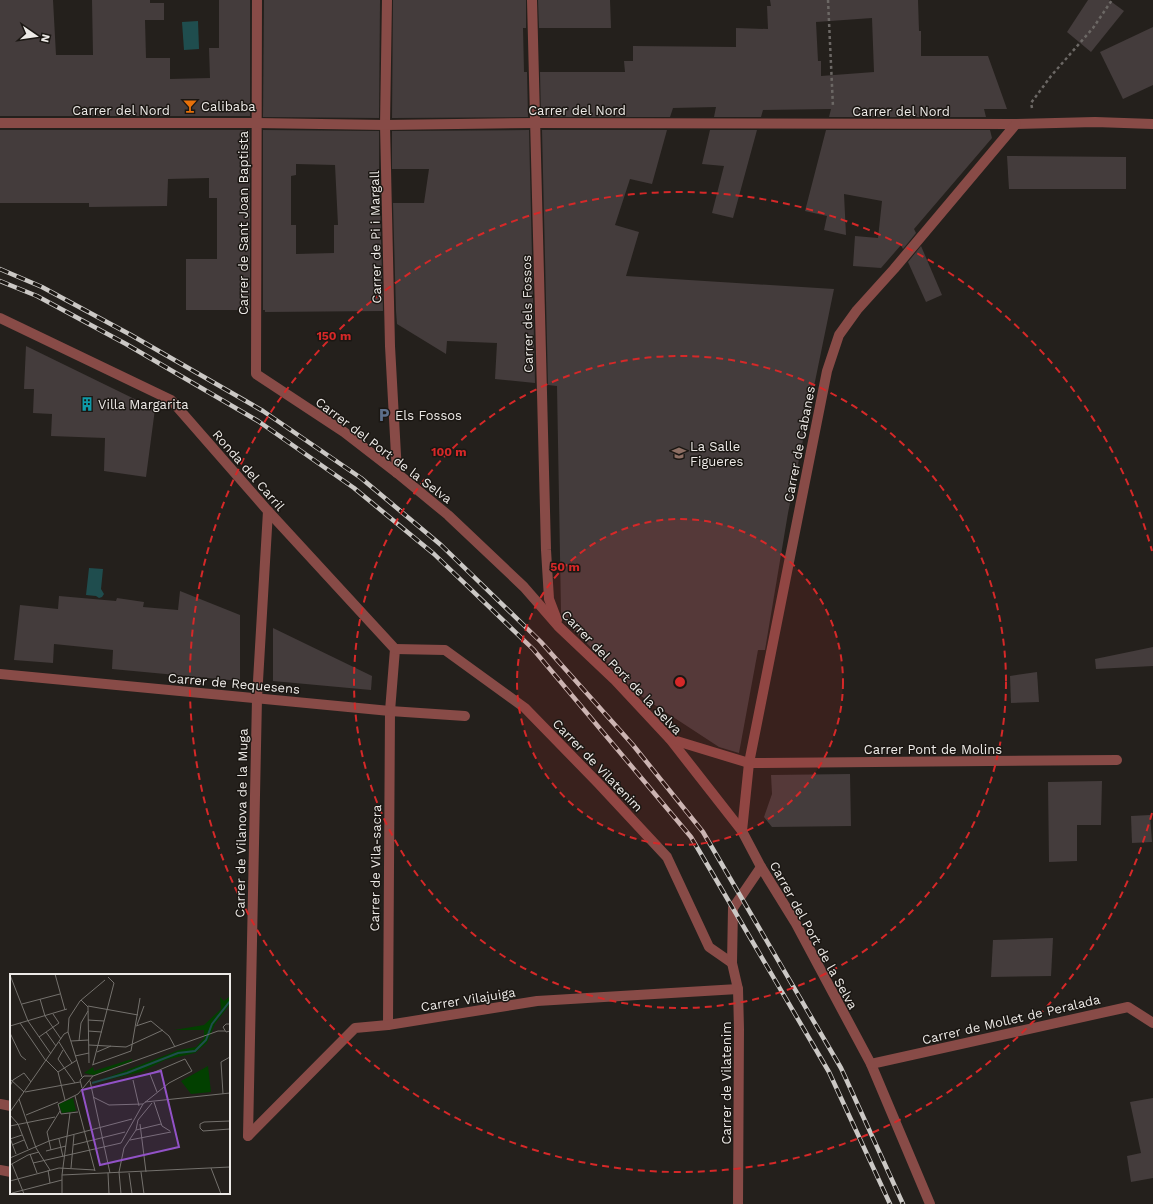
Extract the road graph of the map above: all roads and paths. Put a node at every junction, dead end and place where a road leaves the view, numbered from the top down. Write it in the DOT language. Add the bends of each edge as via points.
graph roads {
  1 [pos="257,0"];
  2 [pos="387,0"];
  3 [pos="532,0"];
  4 [pos="828,0"];
  5 [pos="1112,0"];
  6 [pos="0,123"];
  7 [pos="256,123"];
  8 [pos="536,123"];
  9 [pos="834,124"];
  10 [pos="1016,124"];
  11 [pos="1032,124"];
  12 [pos="1153,124"];
  13 [pos="385,125"];
  14 [pos="0,318"];
  15 [pos="256,374"];
  16 [pos="397,473"];
  17 [pos="268,511"];
  18 [pos="558,626"];
  19 [pos="395,649"];
  20 [pos="0,674"];
  21 [pos="257,698"];
  22 [pos="390,711"];
  23 [pos="465,716"];
  24 [pos="670,739"];
  25 [pos="1117,760"];
  26 [pos="749,763"];
  27 [pos="742,831"];
  28 [pos="762,867"];
  29 [pos="732,963"];
  30 [pos="738,989"];
  31 [pos="1153,1023"];
  32 [pos="388,1025"];
  33 [pos="871,1064"];
  34 [pos="0,1104"];
  35 [pos="10,1106"];
  36 [pos="248,1136"];
  37 [pos="0,1170"];
  38 [pos="10,1172"];
  39 [pos="738,1204"];
  40 [pos="930,1204"];
  1 -- 7 [label="street, Carrer de Sant Joan Baptista"];
  2 -- 13 [label="street, Carrer de Pi i Margall"];
  3 -- 8 [label="street, Carrer dels Fossos"];
  4 -- 9 [label="path"];
  5 -- 11 [label="path" via="1093,28 1031,103"];
  6 -- 7 [label="street, Carrer del Nord"];
  7 -- 13 [label="street, Carrer del Nord"];
  7 -- 15 [label="street, Carrer de Sant Joan Baptista"];
  8 -- 9 [label="street, Carrer del Nord"];
  8 -- 13 [label="street, Carrer del Nord"];
  8 -- 18 [label="street, Carrer dels Fossos" via="546,550 549,599"];
  9 -- 10 [label="street, Carrer del Nord"];
  10 -- 11 [label="street, Carrer del Nord"];
  10 -- 26 [label="street, Carrer de Cabanes" via="857,310 839,335 827,371"];
  11 -- 12 [label="street, Carrer del Nord"];
  13 -- 16 [label="street, Carrer de Pi i Margall" via="390,346"];
  14 -- 17 [label="street, Ronda del Carril" via="171,400"];
  15 -- 16 [label="street, Carrer del Port de la Selva" via="344,432"];
  16 -- 18 [label="street, Carrer del Port de la Selva" via="448,514 524,587"];
  17 -- 19 [label="street, Ronda del Carril"];
  17 -- 21 [label="street, Carrer de Vilanova de la Muga"];
  18 -- 24 [label="street, Carrer del Port de la Selva" via="615,680"];
  19 -- 22 [label="street"];
  19 -- 29 [label="street, Carrer de Vilatenim" via="445,650 525,708 667,857 710,947"];
  20 -- 21 [label="street, Carrer de Requesens"];
  21 -- 22 [label="street, Carrer de Requesens"];
  21 -- 36 [label="street, Carrer de Vilanova de la Muga"];
  22 -- 23 [label="street, Carrer de Requesens"];
  22 -- 32 [label="street, Carrer de Vila-sacra"];
  24 -- 26 [label="street, Carrer Pont de Molins"];
  24 -- 27 [label="street, Carrer del Port de la Selva"];
  25 -- 26 [label="street, Carrer Pont de Molins"];
  26 -- 27 [label="street, Carrer de Cabanes"];
  27 -- 28 [label="street, Carrer del Port de la Selva"];
  28 -- 29 [label="street, Carrer de Vilatenim" via="733,908"];
  28 -- 33 [label="street, Carrer del Port de la Selva" via="795,922"];
  29 -- 30 [label="street, Carrer de Vilatenim"];
  30 -- 32 [label="street, Carrer Vilajuiga" via="537,1001"];
  30 -- 39 [label="street, Carrer de Vilatenim"];
  31 -- 33 [label="street, Carrer de Mollet de Peralada" via="1128,1007"];
  32 -- 36 [label="street, Carrer Vilajuiga" via="355,1028"];
  33 -- 40 [label="street, Carrer del Port de la Selva"];
  34 -- 35 [label="street"];
  37 -- 38 [label="street"];
}
